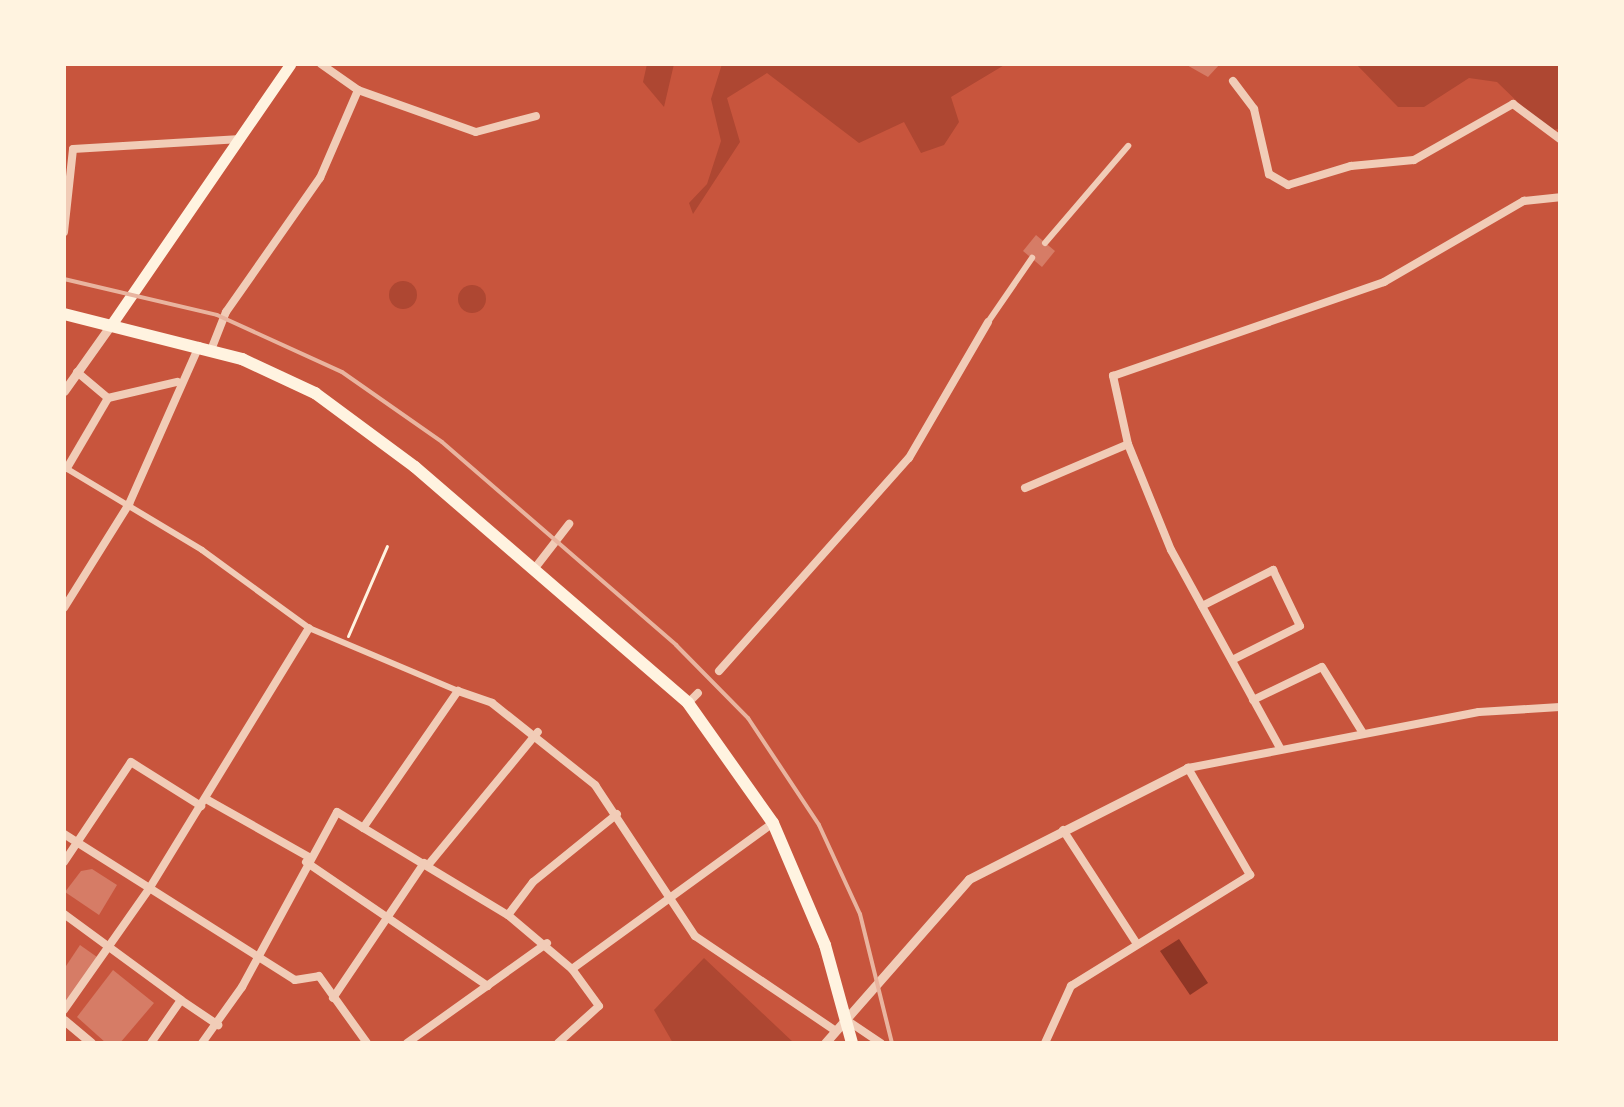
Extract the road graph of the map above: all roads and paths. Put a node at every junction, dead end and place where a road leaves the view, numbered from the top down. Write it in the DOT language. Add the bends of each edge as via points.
graph roads {
  1 [pos="290,64"];
  2 [pos="321,64"];
  3 [pos="1233,81"];
  4 [pos="358,90"];
  5 [pos="536,116"];
  6 [pos="241,139"];
  7 [pos="1560,139"];
  8 [pos="1128,146"];
  9 [pos="1560,197"];
  10 [pos="64,232"];
  11 [pos="1045,243"];
  12 [pos="1032,258"];
  13 [pos="64,314"];
  14 [pos="113,322"];
  15 [pos="988,322"];
  16 [pos="205,348"];
  17 [pos="77,372"];
  18 [pos="177,382"];
  19 [pos="64,391"];
  20 [pos="108,398"];
  21 [pos="1128,444"];
  22 [pos="65,467"];
  23 [pos="1025,488"];
  24 [pos="129,504"];
  25 [pos="569,524"];
  26 [pos="387,546"];
  27 [pos="535,568"];
  28 [pos="1202,606"];
  29 [pos="64,608"];
  30 [pos="309,628"];
  31 [pos="346,643"];
  32 [pos="1232,660"];
  33 [pos="719,671"];
  34 [pos="458,691"];
  35 [pos="698,693"];
  36 [pos="1253,700"];
  37 [pos="688,703"];
  38 [pos="1560,707"];
  39 [pos="538,732"];
  40 [pos="1363,733"];
  41 [pos="1280,748"];
  42 [pos="1188,768"];
  43 [pos="203,803"];
  44 [pos="617,814"];
  45 [pos="773,823"];
  46 [pos="363,828"];
  47 [pos="1063,830"];
  48 [pos="64,834"];
  49 [pos="76,842"];
  50 [pos="308,859"];
  51 [pos="64,862"];
  52 [pos="426,863"];
  53 [pos="149,889"];
  54 [pos="666,902"];
  55 [pos="64,914"];
  56 [pos="508,915"];
  57 [pos="389,918"];
  58 [pos="547,943"];
  59 [pos="1137,944"];
  60 [pos="108,948"];
  61 [pos="258,954"];
  62 [pos="572,969"];
  63 [pos="488,986"];
  64 [pos="333,998"];
  65 [pos="181,1000"];
  66 [pos="64,1010"];
  67 [pos="64,1020"];
  68 [pos="847,1020"];
  69 [pos="218,1025"];
  70 [pos="836,1031"];
  71 [pos="91,1043"];
  72 [pos="151,1043"];
  73 [pos="202,1043"];
  74 [pos="367,1043"];
  75 [pos="407,1043"];
  76 [pos="558,1043"];
  77 [pos="825,1043"];
  78 [pos="852,1043"];
  79 [pos="881,1043"];
  80 [pos="1046,1043"];
  1 -- 6 [label="main road"];
  2 -- 4 [label="street"];
  3 -- 7 [label="street" via="1254,109 1269,174 1288,185 1351,166 1414,160 1513,104"];
  4 -- 5 [label="street" via="476,132"];
  4 -- 16 [label="street" via="320,178"];
  6 -- 10 [label="street" via="73,149"];
  6 -- 14 [label="main road"];
  8 -- 11 [label="street"];
  9 -- 21 [label="street" via="1524,201 1367,289 1118,371 1111,382"];
  12 -- 15 [label="street"];
  13 -- 14 [label="highway"];
  14 -- 16 [label="highway"];
  14 -- 17 [label="street"];
  15 -- 33 [label="street" via="909,458"];
  16 -- 18 [label="street"];
  16 -- 27 [label="highway" via="260,365 341,410"];
  17 -- 19 [label="street"];
  17 -- 20 [label="street"];
  18 -- 20 [label="street"];
  18 -- 24 [label="street" via="172,409"];
  20 -- 22 [label="street"];
  21 -- 23 [label="street"];
  21 -- 28 [label="street"];
  22 -- 24 [label="street"];
  24 -- 29 [label="street"];
  24 -- 30 [label="street"];
  25 -- 27 [label="street"];
  26 -- 31 [label="path"];
  27 -- 37 [label="highway"];
  28 -- 32 [label="street"];
  28 -- 32 [label="street" via="1273,570 1300,626"];
  30 -- 31 [label="street"];
  30 -- 43 [label="street"];
  31 -- 34 [label="street"];
  32 -- 36 [label="street"];
  34 -- 39 [label="street"];
  34 -- 46 [label="street"];
  35 -- 37 [label="street"];
  36 -- 40 [label="street" via="1322,667"];
  36 -- 41 [label="street"];
  37 -- 45 [label="highway"];
  38 -- 40 [label="street"];
  39 -- 44 [label="street" via="579,766"];
  39 -- 52 [label="street"];
  40 -- 41 [label="street"];
  41 -- 42 [label="street"];
  42 -- 47 [label="street"];
  42 -- 59 [label="street" via="1250,875"];
  43 -- 49 [label="street" via="131,762"];
  43 -- 50 [label="street"];
  43 -- 53 [label="street"];
  44 -- 54 [label="street"];
  44 -- 56 [label="street" via="533,882"];
  45 -- 54 [label="street"];
  45 -- 68 [label="highway" via="814,915"];
  46 -- 50 [label="street" via="337,812"];
  46 -- 52 [label="street"];
  47 -- 59 [label="street"];
  47 -- 68 [label="street" via="969,879"];
  48 -- 49 [label="street"];
  49 -- 51 [label="street"];
  49 -- 53 [label="street"];
  50 -- 57 [label="street"];
  50 -- 61 [label="street"];
  52 -- 56 [label="street"];
  52 -- 57 [label="street"];
  53 -- 60 [label="street"];
  53 -- 61 [label="street"];
  54 -- 62 [label="street"];
  54 -- 70 [label="street" via="695,936"];
  55 -- 60 [label="street"];
  56 -- 58 [label="street"];
  57 -- 63 [label="street"];
  57 -- 64 [label="street"];
  58 -- 62 [label="street"];
  58 -- 63 [label="street"];
  59 -- 80 [label="street" via="1071,986"];
  60 -- 65 [label="street"];
  60 -- 66 [label="street"];
  61 -- 64 [label="street" via="295,980 319,976"];
  61 -- 69 [label="street"];
  62 -- 76 [label="street" via="599,1006"];
  63 -- 75 [label="street"];
  64 -- 74 [label="street"];
  65 -- 69 [label="street"];
  65 -- 72 [label="street"];
  67 -- 71 [label="street"];
  68 -- 70 [label="street"];
  68 -- 78 [label="highway"];
  68 -- 79 [label="street"];
  69 -- 73 [label="street"];
  70 -- 77 [label="street"];
}
